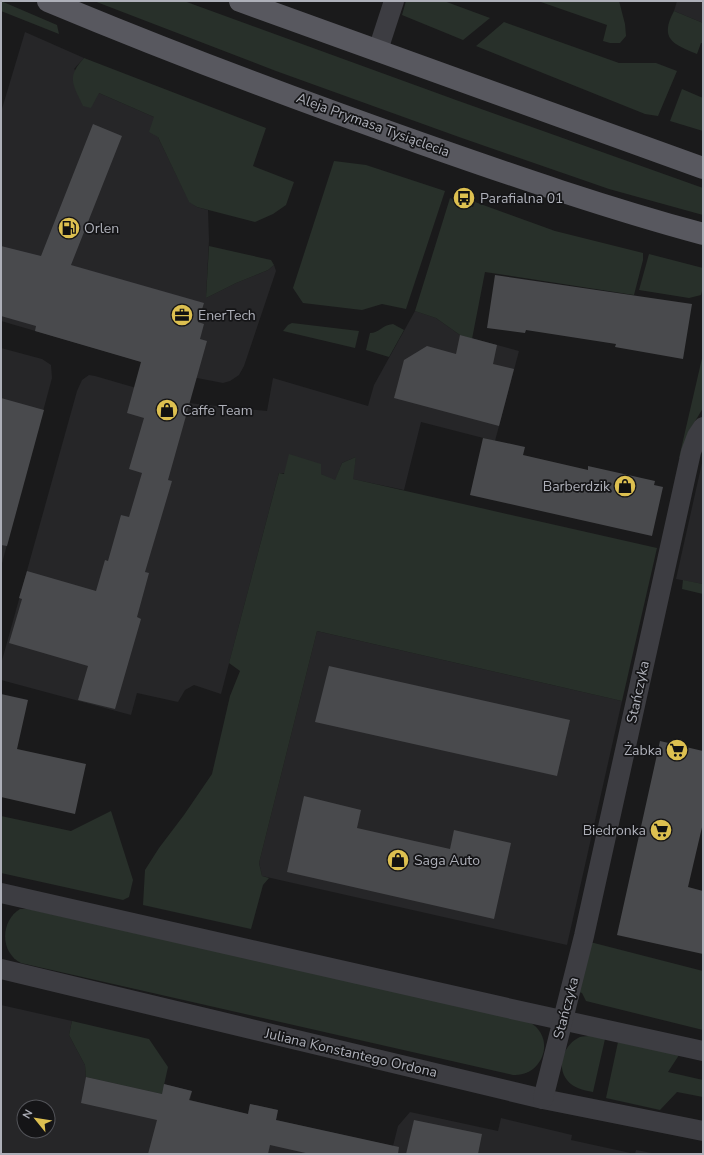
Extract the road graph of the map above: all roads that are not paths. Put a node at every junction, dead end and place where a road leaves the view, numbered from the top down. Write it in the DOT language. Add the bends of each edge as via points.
graph roads {
  1 [pos="48,1"];
  2 [pos="240,1"];
  3 [pos="394,1"];
  4 [pos="378,50"];
  5 [pos="703,168"];
  6 [pos="703,234"];
  7 [pos="703,427"];
  8 [pos="1,893"];
  9 [pos="1,969"];
  10 [pos="563,1020"];
  11 [pos="703,1051"];
  12 [pos="543,1099"];
  13 [pos="703,1131"];
  1 -- 6 [label="main road, Aleja Prymasa Tysiąclecia" via="188,58 346,117 601,206"];
  2 -- 4 [label="main road"];
  3 -- 4 [label="street"];
  4 -- 5 [label="main road"];
  7 -- 10 [label="street, Stańczyka" via="697,436 690,458 591,906"];
  8 -- 10 [label="street"];
  9 -- 12 [label="street, Juliana Konstantego Ordona"];
  10 -- 11 [label="street"];
  10 -- 12 [label="street, Stańczyka"];
  12 -- 13 [label="street, Juliana Konstantego Ordona"];
}
